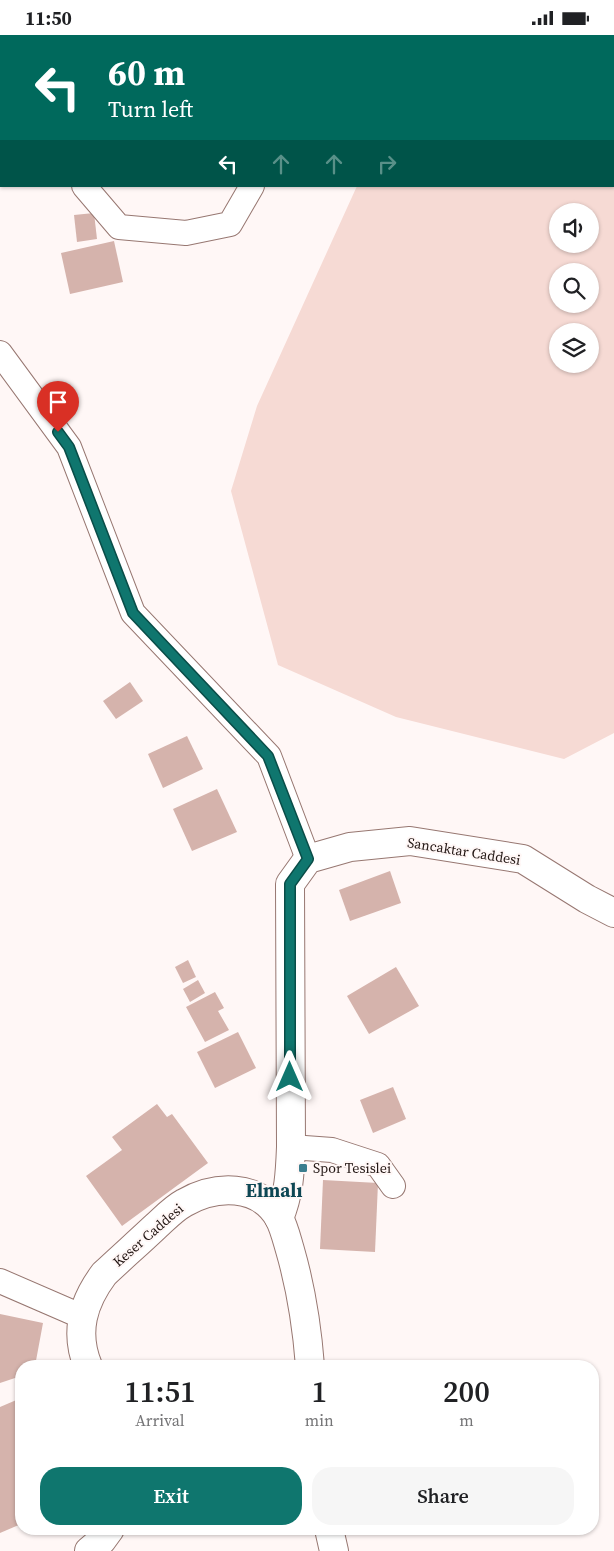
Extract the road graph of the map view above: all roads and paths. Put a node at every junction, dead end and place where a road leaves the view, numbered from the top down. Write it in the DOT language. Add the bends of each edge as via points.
graph roads {
  1 [pos="85,187"];
  2 [pos="251,187"];
  3 [pos="0,353"];
  4 [pos="308,859"];
  5 [pos="614,913"];
  6 [pos="291,1147"];
  7 [pos="392,1186"];
  8 [pos="279,1218"];
  9 [pos="0,1281"];
  10 [pos="83,1317"];
  11 [pos="86,1360"];
  12 [pos="309,1360"];
  13 [pos="106,1535"];
  14 [pos="330,1535"];
  15 [pos="89,1551"];
  16 [pos="334,1551"];
  1 -- 2 [label="street" via="119,227 186,233 230,224"];
  3 -- 4 [label="street" via="69,447 133,613 268,756"];
  4 -- 5 [label="street, Sancaktar Caddesi" via="350,847 410,841 523,859"];
  4 -- 6 [label="street" via="290,884"];
  6 -- 7 [label="street" via="332,1150 378,1165"];
  6 -- 8 [label="street" via="288,1191"];
  8 -- 10 [label="street, Keser Caddesi" via="253,1194 236,1189 219,1190 183,1203 104,1274 87,1301"];
  8 -- 12 [label="street, Keser Caddesi" via="300,1288"];
  9 -- 10 [label="street"];
  10 -- 11 [label="street, Keser Caddesi" via="81,1337"];
  13 -- 15 [label="street"];
  14 -- 16 [label="street"];
}
